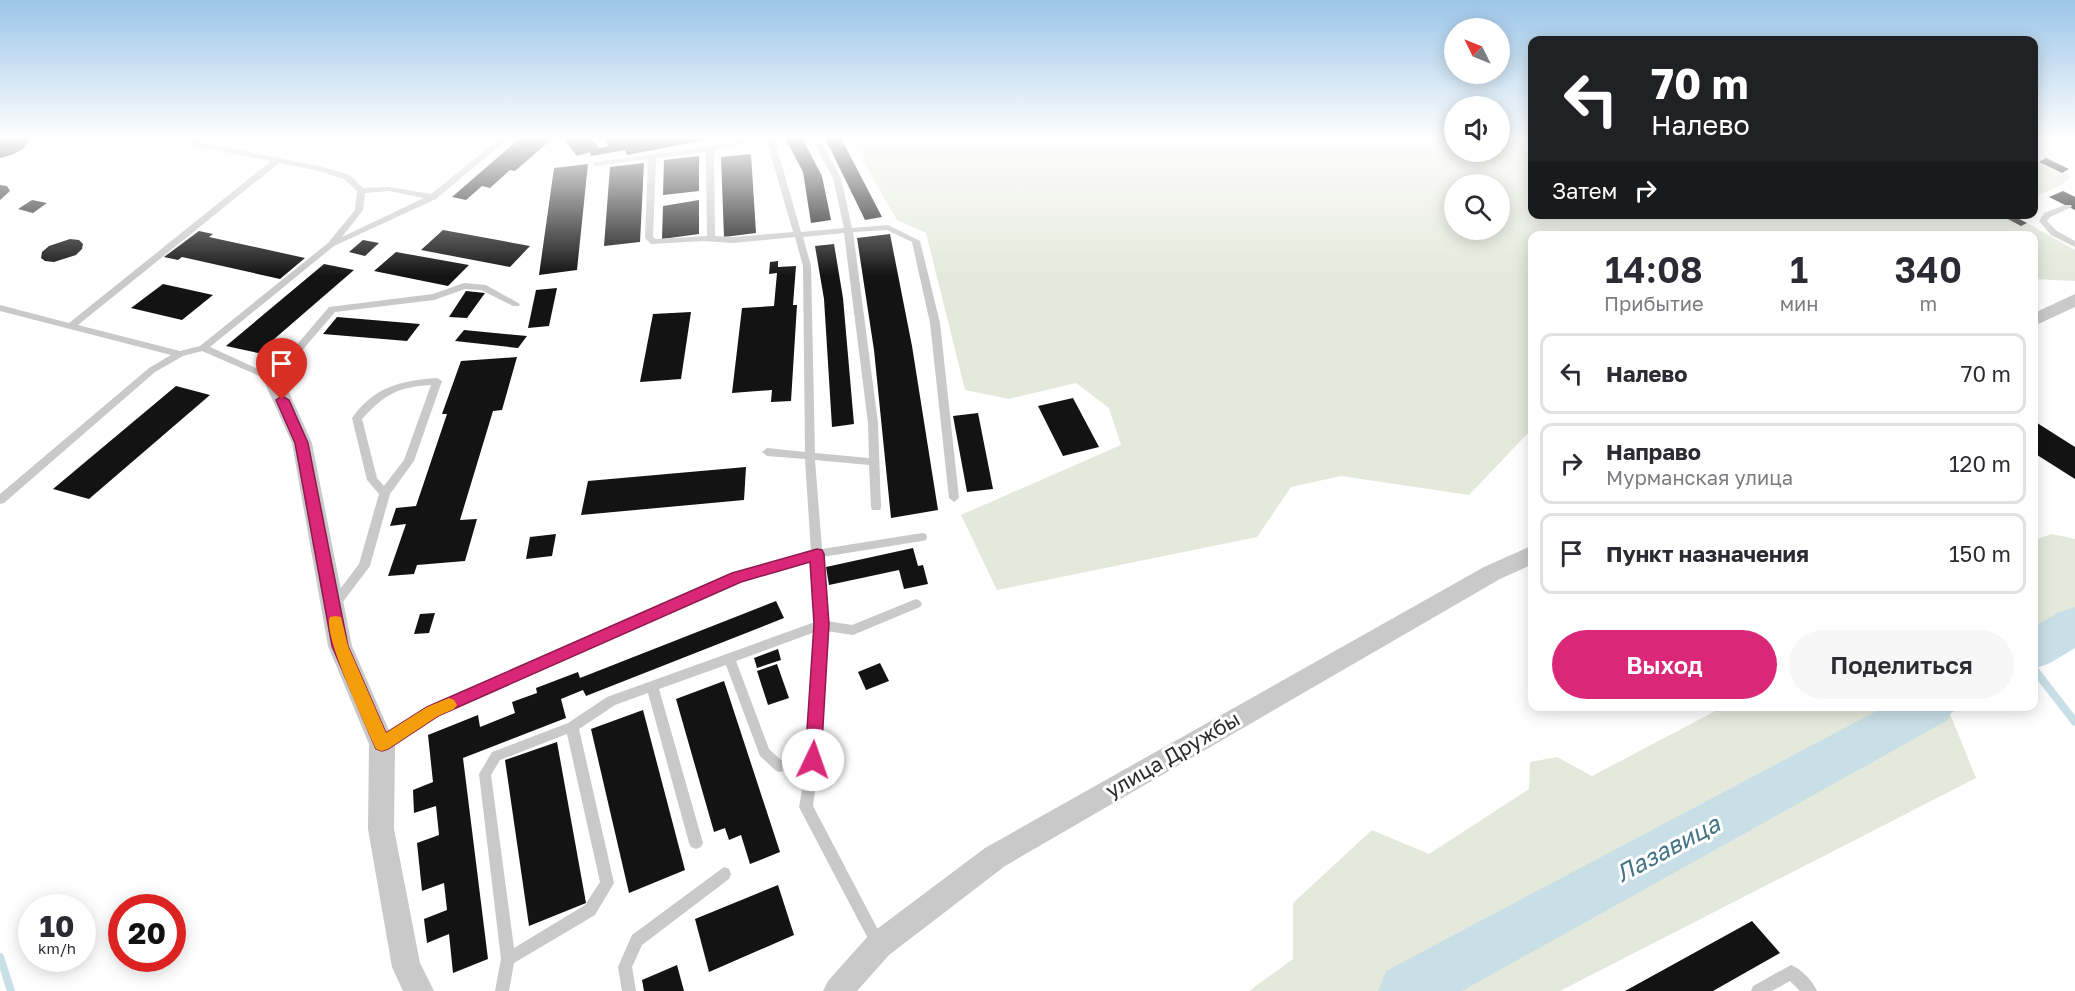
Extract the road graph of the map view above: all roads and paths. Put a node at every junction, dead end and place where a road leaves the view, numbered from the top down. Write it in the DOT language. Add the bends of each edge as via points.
graph roads {
  1 [pos="248,184"];
  2 [pos="354,184"];
  3 [pos="448,184"];
  4 [pos="651,184"];
  5 [pos="710,184"];
  6 [pos="783,184"];
  7 [pos="838,184"];
  8 [pos="361,191"];
  9 [pos="433,197"];
  10 [pos="2068,207"];
  11 [pos="848,229"];
  12 [pos="796,234"];
  13 [pos="711,239"];
  14 [pos="2075,244"];
  15 [pos="331,245"];
  16 [pos="2075,300"];
  17 [pos="516,304"];
  18 [pos="0,308"];
  19 [pos="2038,318"];
  20 [pos="71,326"];
  21 [pos="203,348"];
  22 [pos="180,354"];
  23 [pos="273,379"];
  24 [pos="767,452"];
  25 [pos="810,456"];
  26 [pos="874,462"];
  27 [pos="385,493"];
  28 [pos="954,498"];
  29 [pos="0,500"];
  30 [pos="876,507"];
  31 [pos="922,537"];
  32 [pos="817,554"];
  33 [pos="1528,556"];
  34 [pos="916,604"];
  35 [pos="333,606"];
  36 [pos="821,624"];
  37 [pos="729,658"];
  38 [pos="652,686"];
  39 [pos="572,727"];
  40 [pos="382,744"];
  41 [pos="813,760"];
  42 [pos="696,843"];
  43 [pos="724,874"];
  44 [pos="879,945"];
  45 [pos="508,959"];
  46 [pos="419,991"];
  47 [pos="501,991"];
  48 [pos="629,991"];
  49 [pos="838,991"];
  50 [pos="1758,991"];
  51 [pos="1810,991"];
  1 -- 20 [label="lane"];
  2 -- 8 [label="lane"];
  3 -- 9 [label="lane"];
  4 -- 13 [label="lane" via="649,238 654,242"];
  5 -- 13 [label="lane"];
  6 -- 12 [label="lane"];
  7 -- 11 [label="lane"];
  8 -- 9 [label="lane" via="389,189"];
  8 -- 15 [label="lane" via="359,210"];
  9 -- 15 [label="lane"];
  10 -- 14 [label="lane" via="2047,215 2043,221 2054,233"];
  11 -- 12 [label="lane"];
  11 -- 26 [label="lane" via="873,423"];
  11 -- 28 [label="lane" via="888,227 916,241 935,323"];
  12 -- 13 [label="lane"];
  12 -- 25 [label="lane" via="807,266"];
  15 -- 21 [label="lane"];
  16 -- 19 [label="street"];
  17 -- 23 [label="lane" via="483,287 464,286 434,297 332,309"];
  18 -- 20 [label="lane"];
  20 -- 22 [label="lane"];
  21 -- 22 [label="lane"];
  21 -- 23 [label="lane"];
  22 -- 29 [label="lane" via="152,370"];
  23 -- 35 [label="street" via="302,443"];
  24 -- 25 [label="lane"];
  25 -- 26 [label="lane"];
  25 -- 32 [label="lane"];
  26 -- 30 [label="lane"];
  27 -- 27 [label="lane" via="409,461 437,381 402,383 376,397 357,418 372,480"];
  27 -- 35 [label="lane" via="364,566"];
  31 -- 32 [label="lane"];
  32 -- 36 [label="lane"];
  32 -- 40 [label="lane" via="738,577 433,712"];
  33 -- 44 [label="street, улица Дружбы" via="1492,573 995,857"];
  34 -- 36 [label="lane" via="853,630"];
  35 -- 40 [label="street" via="340,646"];
  36 -- 37 [label="lane"];
  36 -- 41 [label="lane"];
  37 -- 38 [label="lane"];
  37 -- 41 [label="lane" via="764,752 779,766"];
  38 -- 39 [label="lane" via="611,701"];
  38 -- 42 [label="lane"];
  39 -- 45 [label="lane" via="607,883 590,910"];
  39 -- 45 [label="lane" via="496,756 485,774"];
  40 -- 46 [label="street" via="381,829 406,967"];
  41 -- 44 [label="lane" via="806,807"];
  43 -- 48 [label="lane" via="637,940 625,967"];
  44 -- 49 [label="street, улица Дружбы"];
  45 -- 47 [label="lane"];
  50 -- 51 [label="lane" via="1791,972"];
}
